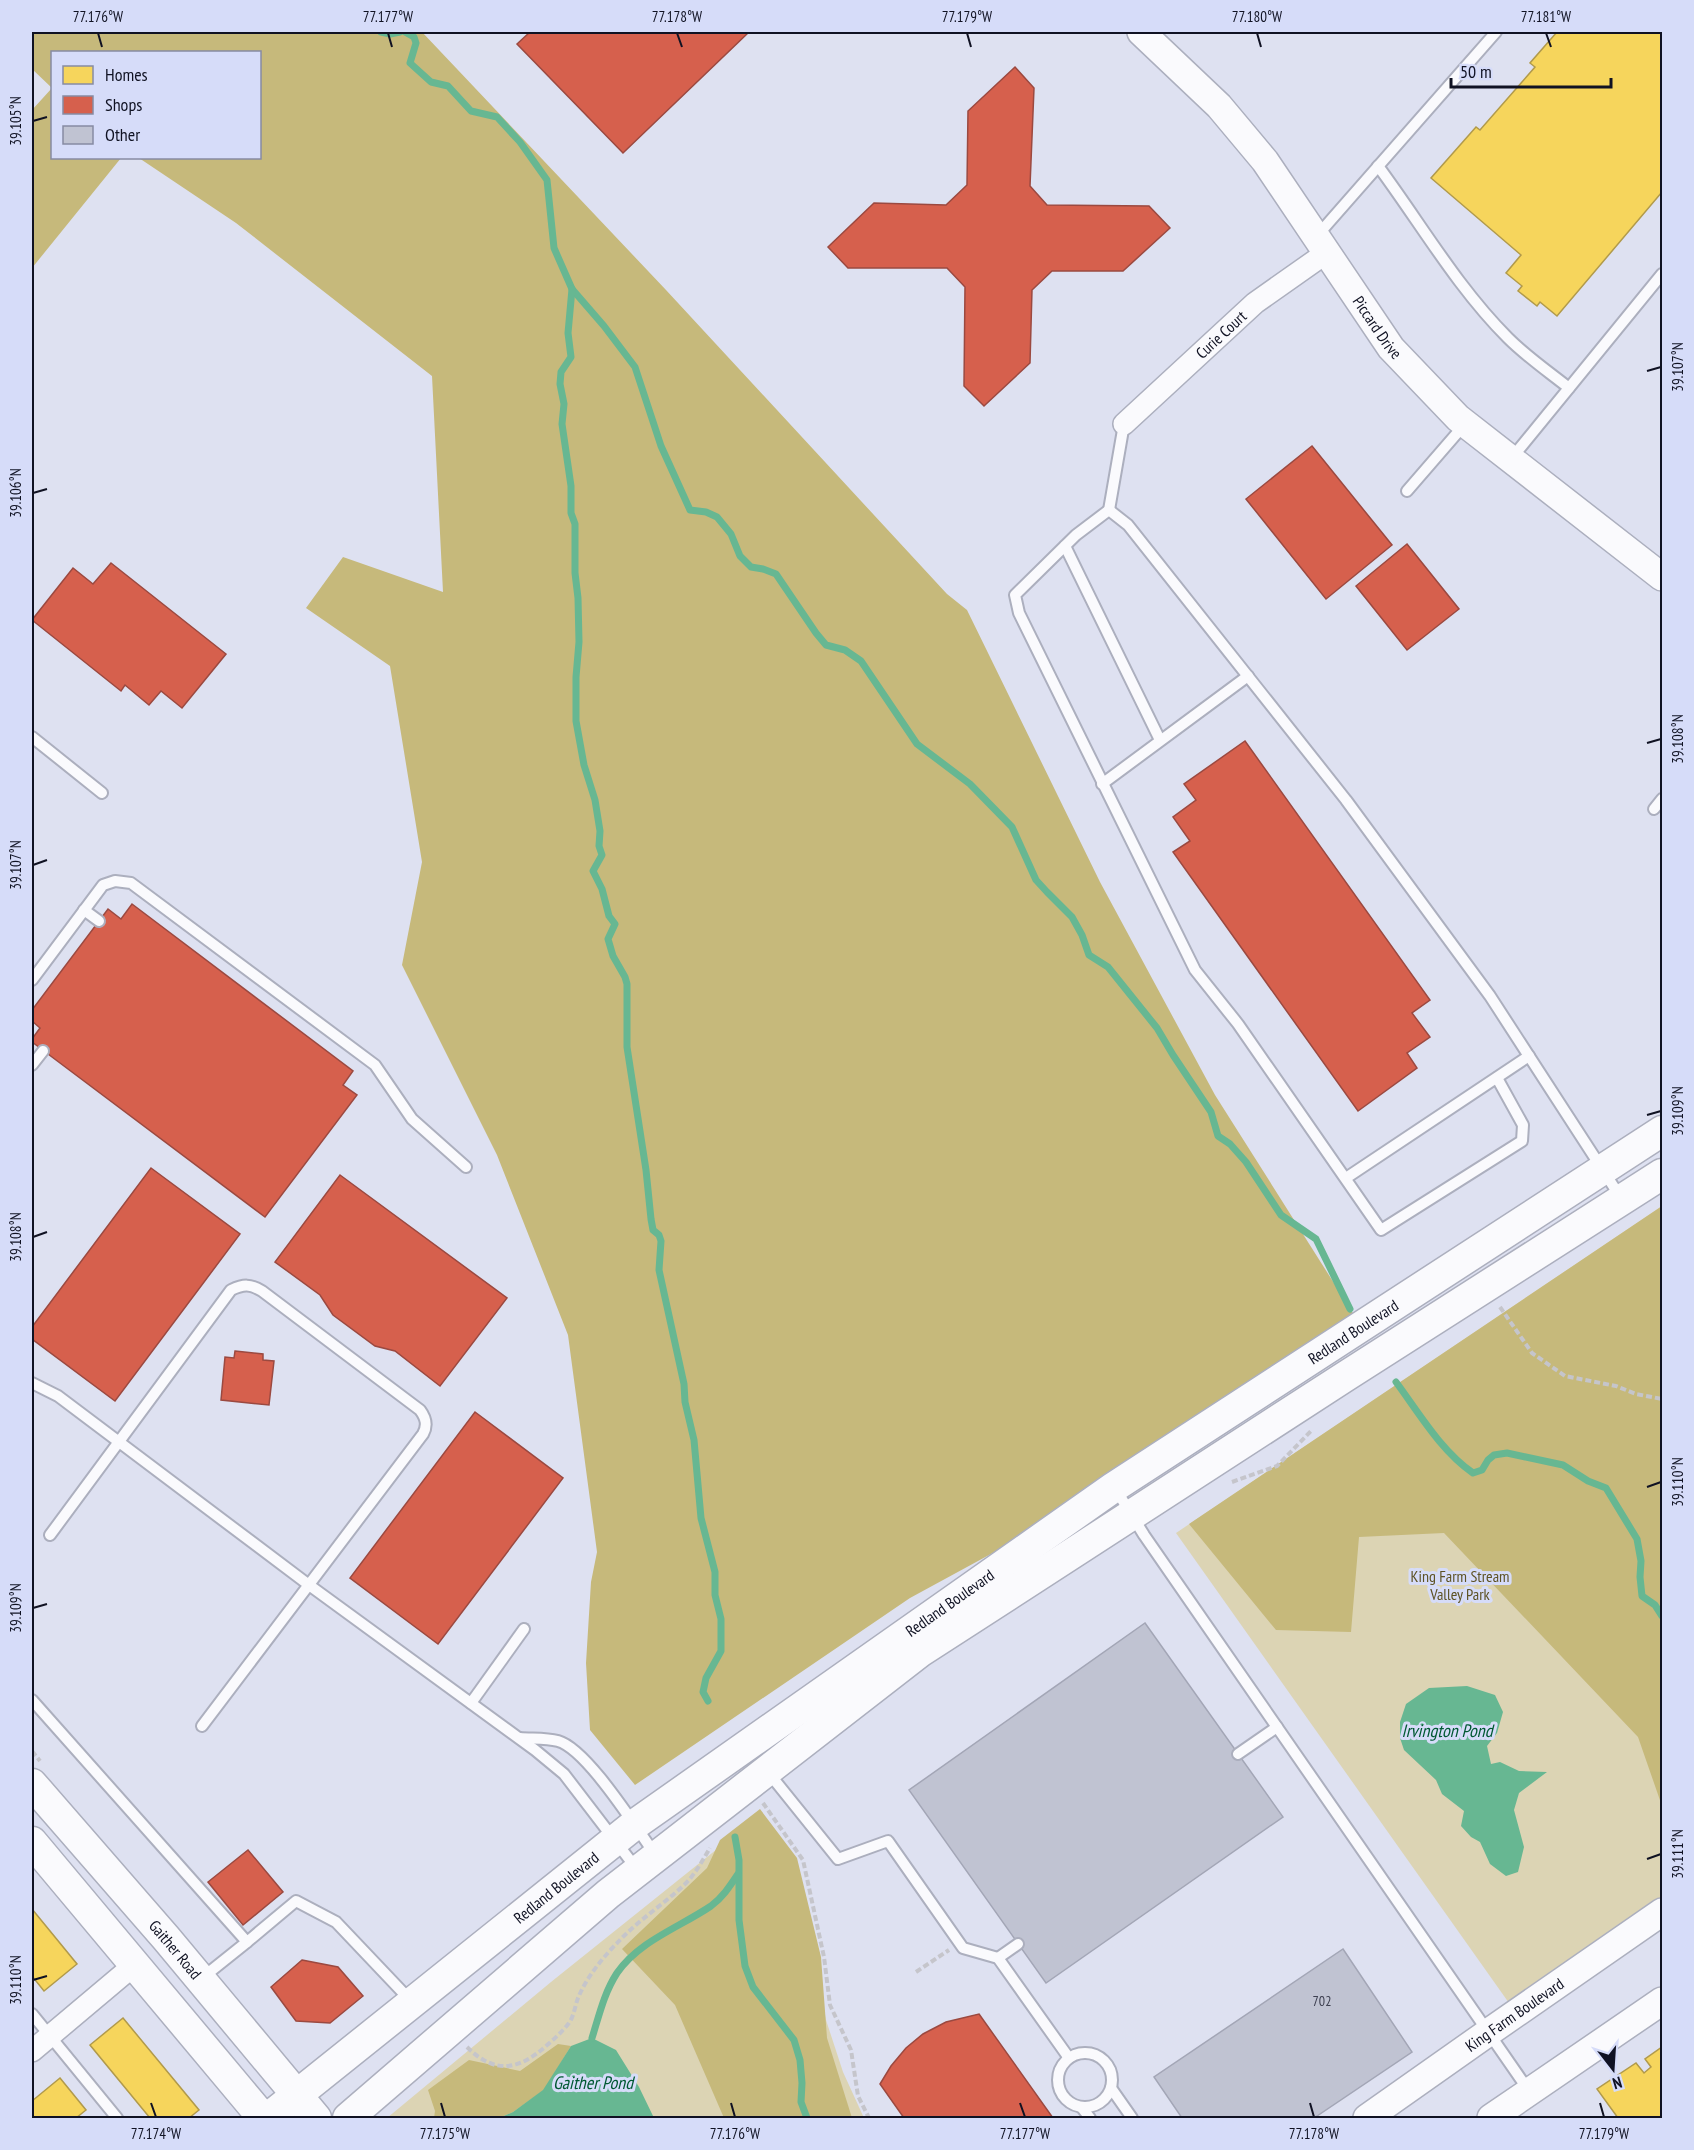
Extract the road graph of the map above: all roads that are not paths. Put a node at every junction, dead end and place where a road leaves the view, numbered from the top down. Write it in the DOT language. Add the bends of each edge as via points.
graph roads {
  1 [pos="1141,32"];
  2 [pos="1496,32"];
  3 [pos="1378,166"];
  4 [pos="1321,245"];
  5 [pos="1662,274"];
  6 [pos="1569,388"];
  7 [pos="1465,423"];
  8 [pos="1124,424"];
  9 [pos="1511,459"];
  10 [pos="1407,491"];
  11 [pos="1109,510"];
  12 [pos="1065,546"];
  13 [pos="1662,577"];
  14 [pos="1248,676"];
  15 [pos="32,737"];
  16 [pos="1160,740"];
  17 [pos="1102,784"];
  18 [pos="102,793"];
  19 [pos="1662,799"];
  20 [pos="1654,809"];
  21 [pos="84,910"];
  22 [pos="99,921"];
  23 [pos="32,980"];
  24 [pos="43,1051"];
  25 [pos="1529,1056"];
  26 [pos="32,1065"];
  27 [pos="1497,1078"];
  28 [pos="1662,1131"];
  29 [pos="466,1167"];
  30 [pos="1603,1170"];
  31 [pos="1662,1174"];
  32 [pos="1346,1178"];
  33 [pos="1623,1200"];
  34 [pos="32,1383"];
  35 [pos="120,1442"];
  36 [pos="1114,1487"];
  37 [pos="1131,1515"];
  38 [pos="50,1535"];
  39 [pos="309,1585"];
  40 [pos="524,1629"];
  41 [pos="32,1700"];
  42 [pos="471,1703"];
  43 [pos="202,1726"];
  44 [pos="1277,1727"];
  45 [pos="520,1738"];
  46 [pos="1238,1754"];
  47 [pos="773,1779"];
  48 [pos="32,1784"];
  49 [pos="624,1832"];
  50 [pos="32,1842"];
  51 [pos="647,1864"];
  52 [pos="1662,1912"];
  53 [pos="247,1942"];
  54 [pos="1018,1944"];
  55 [pos="998,1959"];
  56 [pos="133,1965"];
  57 [pos="200,1979"];
  58 [pos="1662,2001"];
  59 [pos="413,2003"];
  60 [pos="32,2014"];
  61 [pos="1488,2032"];
  62 [pos="50,2036"];
  63 [pos="32,2050"];
  64 [pos="1069,2058"];
  65 [pos="1111,2088"];
  66 [pos="1529,2091"];
  67 [pos="307,2107"];
  68 [pos="1082,2108"];
  69 [pos="114,2118"];
  70 [pos="266,2118"];
  71 [pos="348,2118"];
  72 [pos="1090,2118"];
  73 [pos="1132,2118"];
  74 [pos="1367,2118"];
  75 [pos="1491,2118"];
  1 -- 4 [label="street, Piccard Drive" via="1219,106 1265,161"];
  2 -- 3 [label="lane"];
  3 -- 4 [label="lane"];
  3 -- 6 [label="lane" via="1480,307 1509,340"];
  4 -- 7 [label="street, Piccard Drive" via="1391,348"];
  4 -- 8 [label="street, Curie Court"];
  5 -- 6 [label="lane"];
  6 -- 9 [label="lane"];
  7 -- 9 [label="street, Piccard Drive"];
  7 -- 10 [label="lane"];
  8 -- 11 [label="lane"];
  9 -- 13 [label="street, Piccard Drive"];
  11 -- 12 [label="lane"];
  11 -- 14 [label="lane" via="1128,525"];
  12 -- 16 [label="lane"];
  12 -- 17 [label="lane" via="1016,595 1019,613"];
  14 -- 16 [label="lane"];
  14 -- 25 [label="lane" via="1346,800 1490,996"];
  15 -- 18 [label="lane"];
  16 -- 17 [label="lane"];
  17 -- 32 [label="lane" via="1195,970 1238,1024"];
  19 -- 20 [label="lane"];
  21 -- 22 [label="lane"];
  21 -- 23 [label="lane"];
  21 -- 29 [label="lane" via="108,881 131,884 375,1065 412,1119"];
  24 -- 26 [label="lane"];
  25 -- 27 [label="lane"];
  25 -- 30 [label="lane"];
  27 -- 32 [label="lane"];
  27 -- 32 [label="lane" via="1523,1125 1522,1141 1381,1230"];
  28 -- 30 [label="main road, Redland Boulevard"];
  30 -- 33 [label="lane"];
  30 -- 36 [label="main road, Redland Boulevard"];
  31 -- 33 [label="main road, Redland Boulevard"];
  33 -- 37 [label="main road, Redland Boulevard"];
  34 -- 35 [label="lane" via="58,1396"];
  35 -- 38 [label="lane"];
  35 -- 39 [label="lane"];
  35 -- 39 [label="lane" via="231,1290 242,1285 262,1291 420,1410 425,1416 423,1434"];
  36 -- 37 [label="lane"];
  36 -- 49 [label="main road, Redland Boulevard"];
  37 -- 44 [label="lane"];
  37 -- 47 [label="main road, Redland Boulevard" via="920,1652"];
  39 -- 42 [label="lane"];
  39 -- 43 [label="lane"];
  40 -- 42 [label="lane"];
  41 -- 53 [label="lane"];
  42 -- 45 [label="lane"];
  44 -- 46 [label="lane"];
  44 -- 61 [label="lane"];
  45 -- 49 [label="lane"];
  45 -- 49 [label="lane" via="559,1742 574,1749 587,1763"];
  47 -- 51 [label="main road, Redland Boulevard"];
  47 -- 55 [label="lane" via="838,1859 888,1841 963,1948"];
  48 -- 57 [label="main road, Gaither Road"];
  49 -- 51 [label="lane"];
  49 -- 51 [label="lane"];
  49 -- 59 [label="main road, Redland Boulevard"];
  50 -- 56 [label="main road"];
  51 -- 71 [label="main road, Redland Boulevard"];
  52 -- 61 [label="street, King Farm Boulevard"];
  53 -- 57 [label="lane"];
  53 -- 59 [label="lane" via="296,1901 336,1922"];
  54 -- 55 [label="lane"];
  55 -- 64 [label="lane"];
  56 -- 62 [label="street"];
  56 -- 70 [label="main road"];
  57 -- 67 [label="main road, Gaither Road"];
  58 -- 66 [label="street"];
  59 -- 67 [label="main road, Redland Boulevard"];
  60 -- 62 [label="lane"];
  61 -- 66 [label="lane"];
  61 -- 74 [label="street, King Farm Boulevard"];
  62 -- 63 [label="street"];
  62 -- 69 [label="lane"];
  64 -- 65 [label="lane" via="1084,2053 1102,2059 1110,2070"];
  64 -- 68 [label="lane" via="1061,2066 1057,2082 1066,2101"];
  65 -- 68 [label="lane" via="1101,2102"];
  65 -- 73 [label="lane"];
  66 -- 75 [label="street"];
  67 -- 70 [label="main road, Redland Boulevard"];
  68 -- 72 [label="lane"];
}
